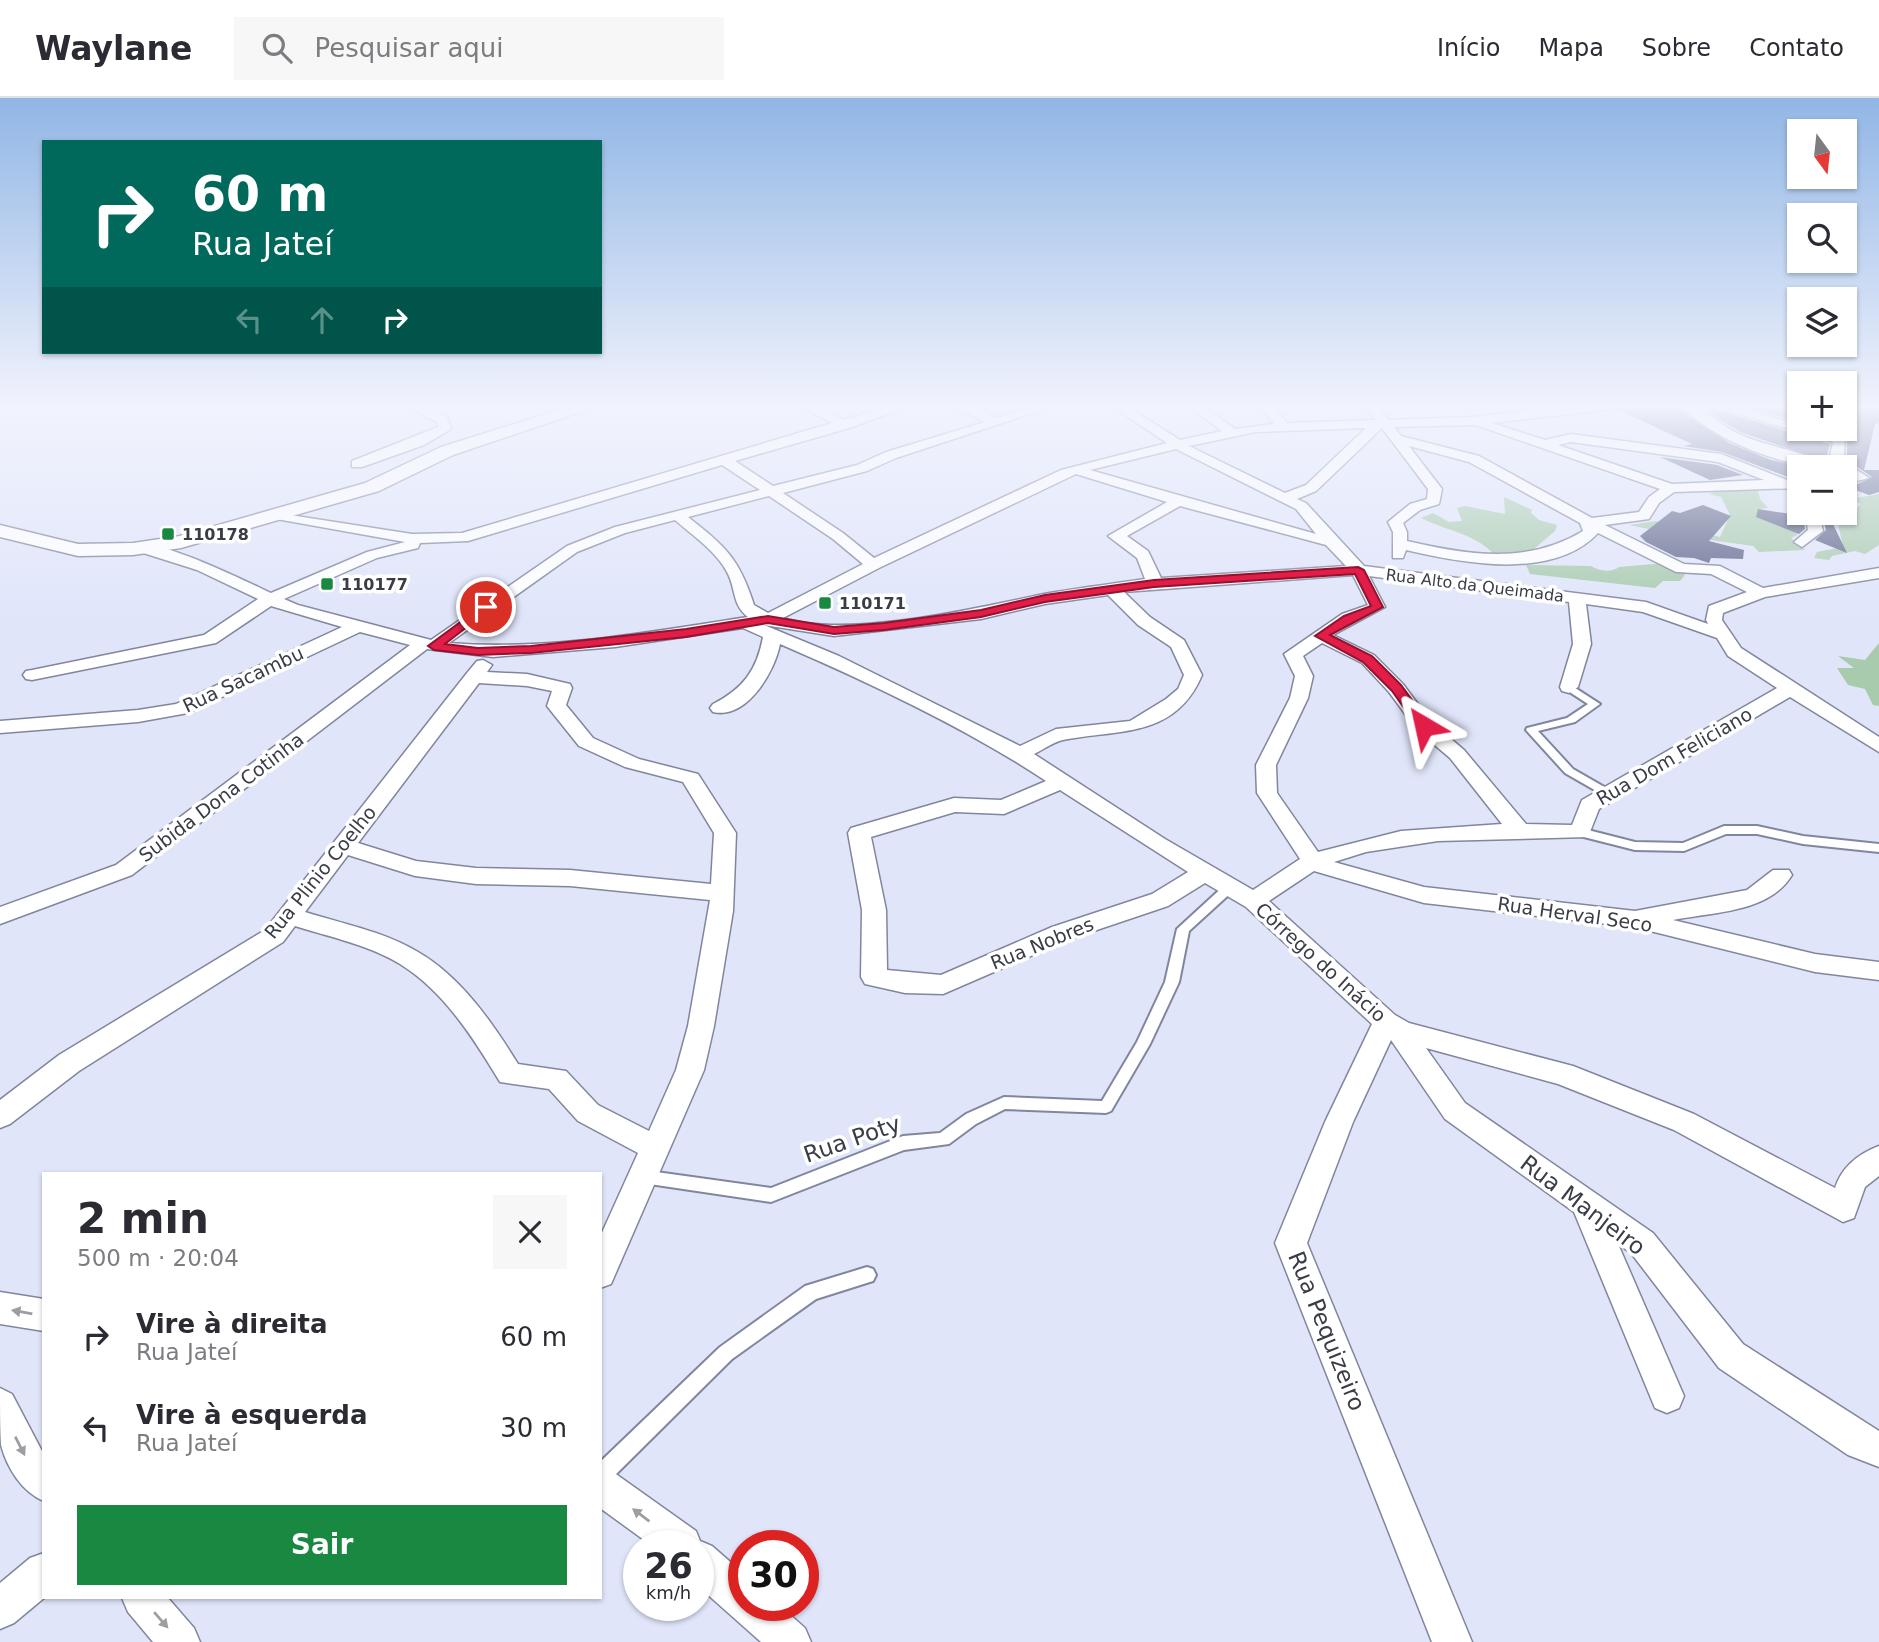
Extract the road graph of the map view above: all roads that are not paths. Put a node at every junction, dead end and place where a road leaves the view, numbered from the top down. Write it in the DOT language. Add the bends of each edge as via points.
graph roads {
  1 [pos="393,477"];
  2 [pos="671,477"];
  3 [pos="751,477"];
  4 [pos="829,477"];
  5 [pos="1061,477"];
  6 [pos="1100,477"];
  7 [pos="1241,477"];
  8 [pos="1323,477"];
  9 [pos="1425,477"];
  10 [pos="1507,477"];
  11 [pos="1638,477"];
  12 [pos="1859,477"];
  13 [pos="1862,478"];
  14 [pos="1857,479"];
  15 [pos="1879,483"];
  16 [pos="1787,484"];
  17 [pos="1671,488"];
  18 [pos="774,492"];
  19 [pos="1286,498"];
  20 [pos="1180,500"];
  21 [pos="677,515"];
  22 [pos="282,516"];
  23 [pos="1587,523"];
  24 [pos="1815,525"];
  25 [pos="0,531"];
  26 [pos="433,541"];
  27 [pos="1331,542"];
  28 [pos="1801,542"];
  29 [pos="1401,544"];
  30 [pos="142,548"];
  31 [pos="873,565"];
  32 [pos="1359,570"];
  33 [pos="1879,573"];
  34 [pos="1404,575"];
  35 [pos="1154,583"];
  36 [pos="1111,589"];
  37 [pos="1761,593"];
  38 [pos="1577,597"];
  39 [pos="270,599"];
  40 [pos="358,627"];
  41 [pos="763,627"];
  42 [pos="1720,634"];
  43 [pos="1321,636"];
  44 [pos="429,645"];
  45 [pos="493,652"];
  46 [pos="32,676"];
  47 [pos="474,677"];
  48 [pos="1569,687"];
  49 [pos="1788,690"];
  50 [pos="720,708"];
  51 [pos="0,727"];
  52 [pos="1879,746"];
  53 [pos="1020,754"];
  54 [pos="1061,782"];
  55 [pos="1609,794"];
  56 [pos="1519,830"];
  57 [pos="1580,832"];
  58 [pos="343,846"];
  59 [pos="1879,848"];
  60 [pos="1314,862"];
  61 [pos="1204,873"];
  62 [pos="1781,875"];
  63 [pos="1230,887"];
  64 [pos="722,893"];
  65 [pos="1254,901"];
  66 [pos="0,916"];
  67 [pos="289,916"];
  68 [pos="1634,919"];
  69 [pos="1879,971"];
  70 [pos="1391,1025"];
  71 [pos="0,1116"];
  72 [pos="655,1148"];
  73 [pos="1879,1159"];
  74 [pos="642,1177"];
  75 [pos="1586,1205"];
  76 [pos="1843,1208"];
  77 [pos="602,1268"];
  78 [pos="867,1275"];
  79 [pos="0,1308"];
  80 [pos="42,1315"];
  81 [pos="1667,1395"];
  82 [pos="0,1406"];
  83 [pos="1879,1449"];
  84 [pos="602,1474"];
  85 [pos="42,1481"];
  86 [pos="602,1486"];
  87 [pos="662,1530"];
  88 [pos="42,1574"];
  89 [pos="714,1574"];
  90 [pos="728,1586"];
  91 [pos="143,1599"];
  92 [pos="0,1609"];
  93 [pos="767,1621"];
  94 [pos="180,1642"];
  95 [pos="791,1642"];
  96 [pos="1452,1642"];
  1 -- 22 [label="street"];
  2 -- 26 [label="street" via="478,534"];
  3 -- 18 [label="street"];
  4 -- 18 [label="street, Subida Dona Cotinha"];
  5 -- 31 [label="street"];
  6 -- 20 [label="street"];
  7 -- 19 [label="street"];
  8 -- 19 [label="street"];
  9 -- 29 [label="street" via="1435,489 1434,501 1415,507 1395,522"];
  10 -- 23 [label="street"];
  11 -- 17 [label="street"];
  12 -- 13 [label="street"];
  13 -- 14 [label="street"];
  13 -- 15 [label="street"];
  16 -- 17 [label="street"];
  17 -- 23 [label="street" via="1654,500 1644,516"];
  18 -- 21 [label="street, Subida Dona Cotinha"];
  18 -- 31 [label="street"];
  19 -- 27 [label="street" via="1301,506"];
  20 -- 27 [label="street"];
  20 -- 35 [label="street" via="1116,536 1140,550 1150,564"];
  21 -- 41 [label="street" via="711,543 734,572 746,607"];
  21 -- 44 [label="street, Subida Dona Cotinha" via="572,549"];
  22 -- 26 [label="street"];
  22 -- 30 [label="street"];
  23 -- 29 [label="street" via="1591,533 1581,540 1555,553 1525,559 1477,559"];
  23 -- 37 [label="street" via="1682,569 1714,569"];
  24 -- 28 [label="street" via="1816,531"];
  25 -- 30 [label="street" via="79,550"];
  26 -- 39 [label="street" via="372,555"];
  27 -- 32 [label="street"];
  29 -- 34 [label="street" via="1397,552"];
  30 -- 39 [label="street" via="203,567"];
  31 -- 41 [label="street"];
  32 -- 34 [label="street, Rua Alto da Queimada"];
  32 -- 35 [label="street, Rua Alto da Queimada"];
  32 -- 43 [label="street" via="1377,607 1348,618"];
  33 -- 37 [label="street"];
  34 -- 38 [label="street, Rua Alto da Queimada"];
  35 -- 36 [label="street, Rua Alto da Queimada"];
  36 -- 41 [label="street, Rua Alto da Queimada" via="884,627 834,631"];
  36 -- 53 [label="street" via="1144,621 1178,643 1193,675 1186,691 1135,726 1056,735"];
  37 -- 42 [label="street" via="1715,610"];
  38 -- 42 [label="street, Rua Alto da Queimada" via="1646,607"];
  38 -- 48 [label="street" via="1582,644"];
  39 -- 40 [label="street"];
  39 -- 46 [label="street" via="210,639"];
  40 -- 44 [label="street"];
  40 -- 51 [label="street, Rua Sacambu" via="181,709"];
  41 -- 45 [label="street"];
  41 -- 50 [label="street" via="770,653 761,676 746,694"];
  41 -- 53 [label="street, Córrego do Inácio"];
  42 -- 49 [label="street" via="1734,652"];
  43 -- 56 [label="street" via="1368,659 1424,726 1457,754"];
  43 -- 60 [label="street" via="1293,654 1304,676 1299,698 1266,765 1267,793"];
  44 -- 45 [label="street"];
  44 -- 66 [label="street, Subida Dona Cotinha" via="124,870"];
  45 -- 47 [label="street, Rua Plinio Coelho"];
  47 -- 58 [label="street, Rua Plinio Coelho"];
  47 -- 64 [label="street" via="527,680 563,688 556,706 586,742 632,763 691,778 725,834"];
  48 -- 55 [label="lane" via="1595,704 1571,720 1531,730 1569,771"];
  49 -- 52 [label="street"];
  49 -- 55 [label="street, Rua Dom Feliciano"];
  53 -- 54 [label="street, Córrego do Inácio"];
  54 -- 61 [label="street, Córrego do Inácio"];
  54 -- 61 [label="street, Rua Nobres" via="1004,807 954,805 859,833 874,910 874,977 943,985 1061,933 1160,900"];
  55 -- 57 [label="street, Rua Dom Feliciano" via="1590,805"];
  56 -- 57 [label="street"];
  56 -- 60 [label="street" via="1413,838"];
  57 -- 59 [label="lane" via="1635,846 1684,847 1724,830 1757,830"];
  58 -- 64 [label="street" via="415,868 476,876 570,878"];
  58 -- 67 [label="street, Rua Plinio Coelho"];
  60 -- 65 [label="street"];
  60 -- 68 [label="street, Rua Herval Seco" via="1424,895"];
  61 -- 63 [label="street, Córrego do Inácio"];
  62 -- 68 [label="street" via="1752,897"];
  63 -- 65 [label="street, Córrego do Inácio"];
  63 -- 74 [label="lane, Rua Poty" via="1183,929 1172,982 1106,1107 1004,1103 943,1139 903,1143 771,1195"];
  64 -- 72 [label="street" via="690,1070"];
  65 -- 70 [label="street, Córrego do Inácio"];
  67 -- 71 [label="street, Rua Plinio Coelho" via="274,936 69,1063"];
  67 -- 72 [label="street" via="382,946 420,964 470,1016 510,1074 556,1079 588,1114"];
  68 -- 69 [label="street, Rua Herval Seco" via="1815,963"];
  70 -- 75 [label="street, Rua Manjeiro" via="1455,1111"];
  70 -- 76 [label="street, Córrego do Inácio" via="1563,1074 1684,1122"];
  70 -- 96 [label="street, Rua Pequizeiro" via="1339,1122 1291,1243"];
  72 -- 74 [label="street"];
  73 -- 76 [label="street" via="1853,1179"];
  74 -- 77 [label="street"];
  75 -- 81 [label="street"];
  75 -- 83 [label="street, Rua Manjeiro" via="1642,1243 1731,1356 1861,1442"];
  78 -- 84 [label="lane" via="811,1292 726,1353"];
  80 -- 79 [label="street, one-way"];
  82 -- 85 [label="street, one-way"];
  87 -- 86 [label="street, one-way"];
  88 -- 92 [label="street"];
  89 -- 90 [label="street"];
  91 -- 94 [label="street, one-way"];
  93 -- 95 [label="street"];
}
